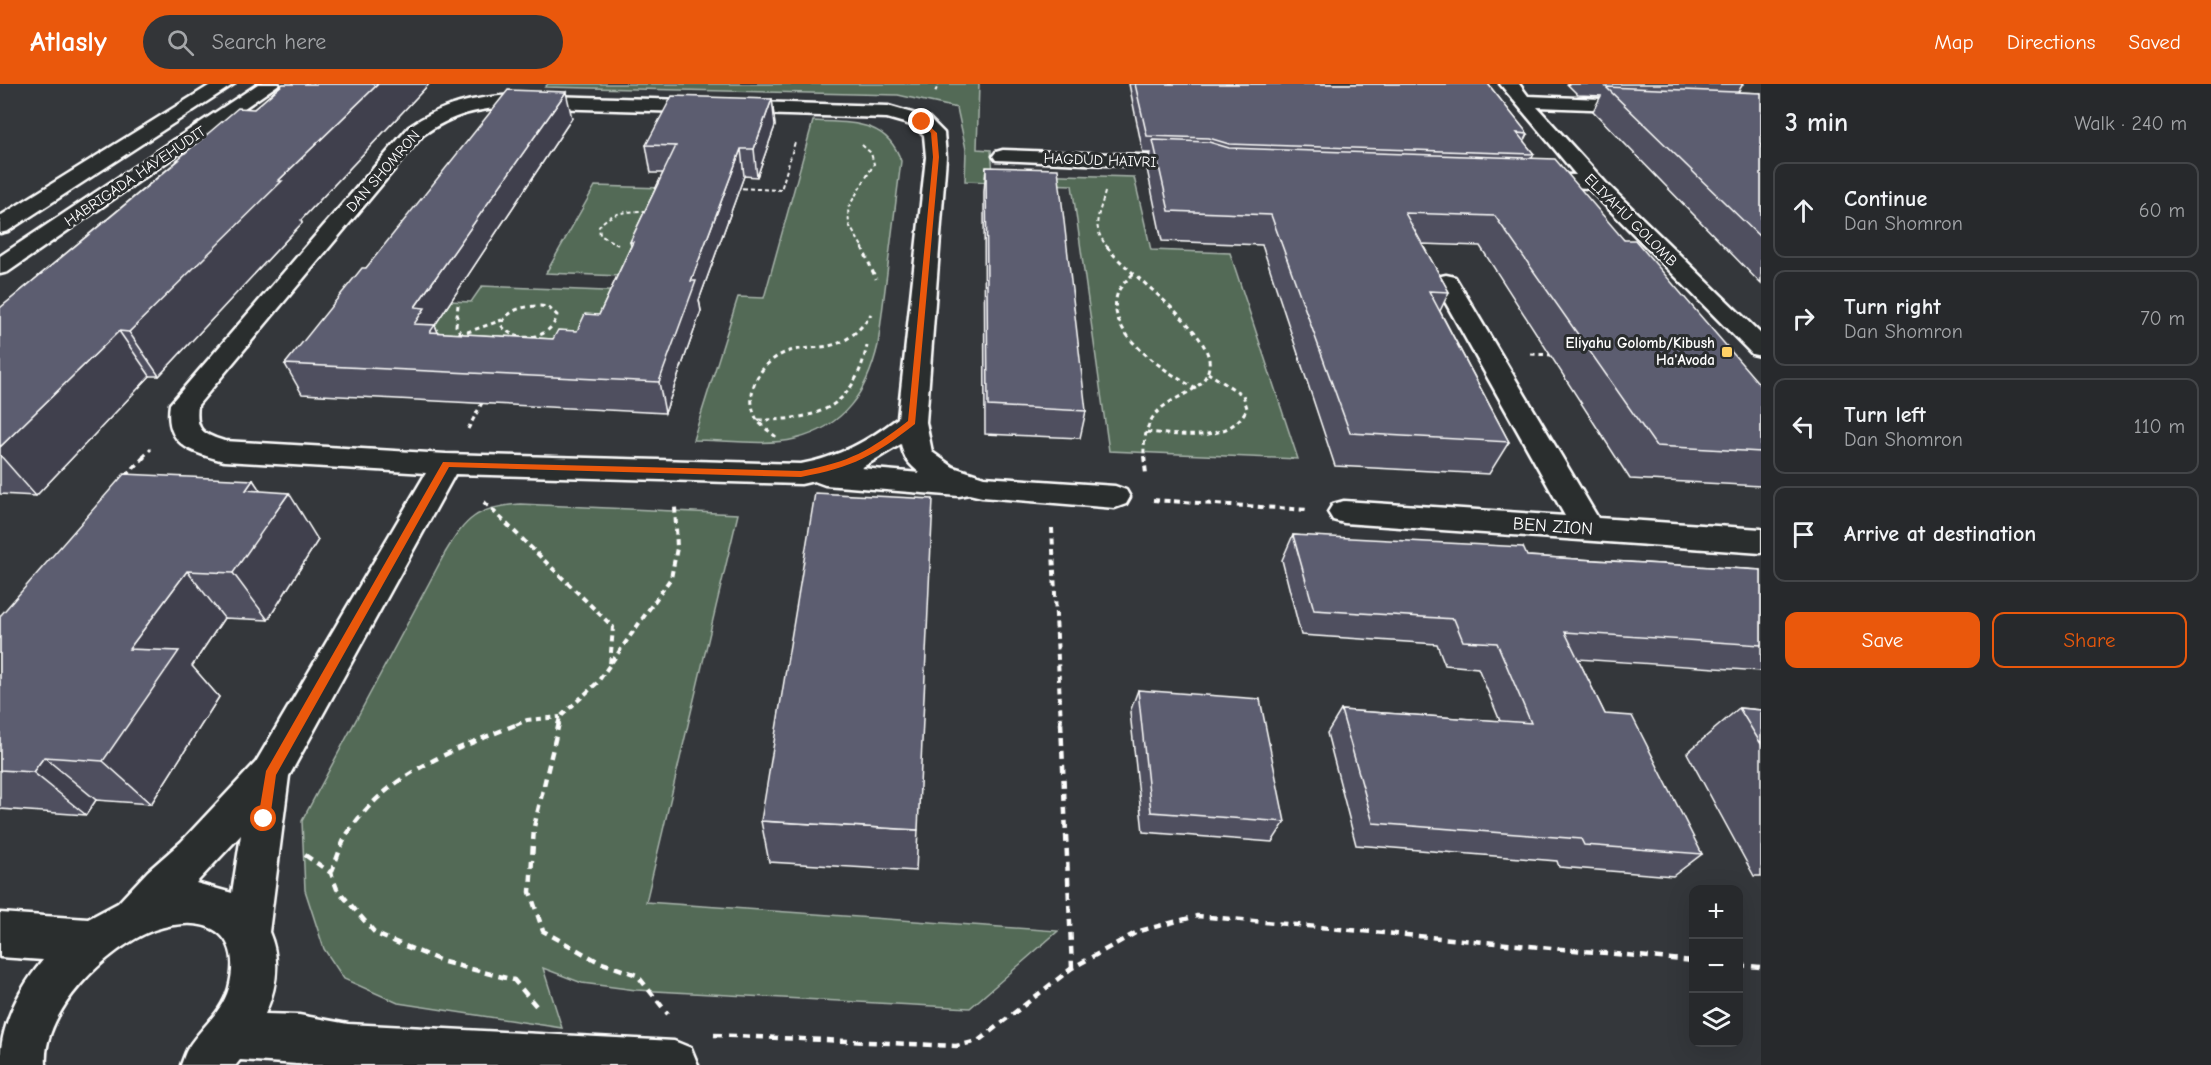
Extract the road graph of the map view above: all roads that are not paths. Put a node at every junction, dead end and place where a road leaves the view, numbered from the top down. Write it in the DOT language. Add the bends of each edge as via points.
graph roads {
  1 [pos="225,84"];
  2 [pos="270,84"];
  3 [pos="1515,93"];
  4 [pos="1665,106"];
  5 [pos="1003,156"];
  6 [pos="1213,166"];
  7 [pos="1503,179"];
  8 [pos="1592,182"];
  9 [pos="0,226"];
  10 [pos="0,267"];
  11 [pos="1446,282"];
  12 [pos="1761,348"];
  13 [pos="912,422"];
  14 [pos="455,451"];
  15 [pos="801,474"];
  16 [pos="982,487"];
  17 [pos="1115,497"];
  18 [pos="1344,512"];
  19 [pos="1588,529"];
  20 [pos="1761,541"];
  21 [pos="270,774"];
  22 [pos="133,918"];
  23 [pos="248,931"];
  24 [pos="0,934"];
  25 [pos="95,942"];
  26 [pos="217,1051"];
  27 [pos="14,1056"];
  28 [pos="674,1065"];
  1 -- 9 [label="street, HABRIGADA HAYEHUDIT"];
  2 -- 10 [label="street, HABRIGADA HAYEHUDIT"];
  3 -- 4 [label="street"];
  3 -- 8 [label="street, ELIYAHU GOLOMB"];
  5 -- 6 [label="street, HAGDUD HAIVRI"];
  7 -- 8 [label="street"];
  8 -- 12 [label="street, ELIYAHU GOLOMB"];
  11 -- 19 [label="street"];
  13 -- 14 [label="street, DAN SHOMRON" via="936,157 934,133 922,122 888,112 488,102 447,111 416,131 184,404 181,419 196,443 224,451"];
  13 -- 15 [label="street" via="860,459"];
  13 -- 16 [label="street, DAN SHOMRON" via="918,456 942,474"];
  14 -- 15 [label="street"];
  14 -- 21 [label="street"];
  15 -- 16 [label="street"];
  16 -- 17 [label="street"];
  18 -- 19 [label="street, BEN ZION"];
  19 -- 20 [label="street, BEN ZION"];
  21 -- 22 [label="street"];
  21 -- 23 [label="street"];
  22 -- 23 [label="street" via="169,906 201,904 229,912"];
  22 -- 25 [label="street"];
  23 -- 26 [label="street" via="255,951 255,977 246,1006"];
  24 -- 25 [label="street"];
  25 -- 27 [label="street" via="66,967 43,996"];
  26 -- 28 [label="street" via="299,1039 348,1048"];
}
